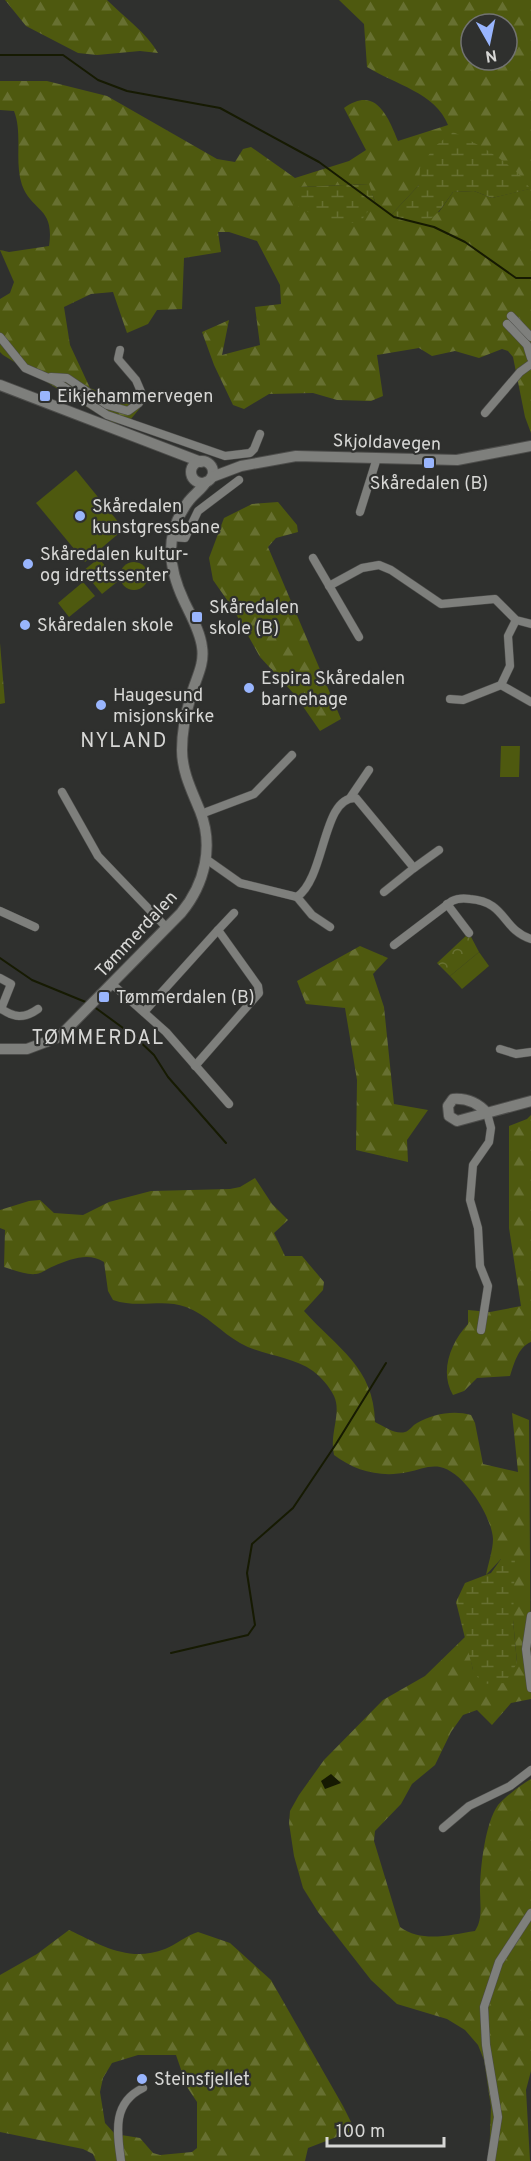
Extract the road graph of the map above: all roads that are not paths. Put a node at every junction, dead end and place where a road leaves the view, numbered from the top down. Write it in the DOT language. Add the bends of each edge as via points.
graph roads {
  1 [pos="511,316"];
  2 [pos="507,324"];
  3 [pos="0,337"];
  4 [pos="530,341"];
  5 [pos="120,350"];
  6 [pos="531,358"];
  7 [pos="531,364"];
  8 [pos="45,377"];
  9 [pos="0,385"];
  10 [pos="485,412"];
  11 [pos="260,434"];
  12 [pos="531,446"];
  13 [pos="171,452"];
  14 [pos="377,458"];
  15 [pos="205,463"];
  16 [pos="241,466"];
  17 [pos="192,475"];
  18 [pos="209,480"];
  19 [pos="239,480"];
  20 [pos="189,501"];
  21 [pos="360,512"];
  22 [pos="172,537"];
  23 [pos="313,558"];
  24 [pos="329,586"];
  25 [pos="516,620"];
  26 [pos="531,624"];
  27 [pos="359,637"];
  28 [pos="501,685"];
  29 [pos="450,699"];
  30 [pos="531,702"];
  31 [pos="292,755"];
  32 [pos="369,770"];
  33 [pos="62,792"];
  34 [pos="350,798"];
  35 [pos="201,814"];
  36 [pos="439,850"];
  37 [pos="206,859"];
  38 [pos="414,868"];
  39 [pos="384,892"];
  40 [pos="297,897"];
  41 [pos="447,904"];
  42 [pos="0,911"];
  43 [pos="234,913"];
  44 [pos="35,927"];
  45 [pos="166,927"];
  46 [pos="330,927"];
  47 [pos="218,930"];
  48 [pos="469,933"];
  49 [pos="531,939"];
  50 [pos="394,945"];
  51 [pos="0,978"];
  52 [pos="112,984"];
  53 [pos="1,1008"];
  54 [pos="38,1009"];
  55 [pos="144,1012"];
  56 [pos="0,1049"];
  57 [pos="500,1049"];
  58 [pos="531,1052"];
  59 [pos="195,1066"];
  60 [pos="531,1101"];
  61 [pos="229,1104"];
  62 [pos="487,1113"];
  63 [pos="481,1330"];
  64 [pos="531,1616"];
  65 [pos="531,1688"];
  66 [pos="531,1770"];
  67 [pos="443,1828"];
  68 [pos="531,1913"];
  69 [pos="142,2088"];
  70 [pos="121,2161"];
  71 [pos="491,2161"];
  1 -- 4 [label="street"];
  2 -- 4 [label="street"];
  3 -- 8 [label="street" via="25,368"];
  4 -- 6 [label="street"];
  5 -- 8 [label="street" via="118,359 142,394 139,403 128,411 107,405 67,378"];
  7 -- 10 [label="street"];
  8 -- 11 [label="street" via="98,411 215,454 250,453"];
  9 -- 13 [label="street, Skjoldavegen"];
  12 -- 14 [label="street, Skjoldavegen" via="456,460"];
  13 -- 15 [label="street, Skjoldavegen"];
  13 -- 17 [label="street, Skjoldavegen"];
  14 -- 16 [label="street, Skjoldavegen" via="296,456"];
  14 -- 21 [label="street"];
  15 -- 16 [label="street, Skjoldavegen"];
  15 -- 17 [label="street" via="194,465"];
  15 -- 18 [label="street" via="213,470"];
  16 -- 18 [label="street, Skjoldavegen"];
  17 -- 18 [label="street" via="199,482"];
  17 -- 20 [label="street, Tømmerdalen"];
  18 -- 20 [label="street, Tømmerdalen"];
  19 -- 22 [label="street" via="198,511 185,538"];
  20 -- 22 [label="street, Tømmerdalen"];
  22 -- 35 [label="street, Tømmerdalen" via="174,580 203,649 182,751 184,772"];
  23 -- 24 [label="street"];
  24 -- 25 [label="street" via="362,568 385,566 441,604 495,599"];
  24 -- 27 [label="street"];
  25 -- 26 [label="street"];
  25 -- 28 [label="street" via="508,636 510,666"];
  28 -- 29 [label="street" via="463,700"];
  28 -- 30 [label="street"];
  31 -- 35 [label="street" via="254,794"];
  32 -- 34 [label="street"];
  33 -- 45 [label="street" via="98,855"];
  34 -- 38 [label="street" via="364,806"];
  34 -- 40 [label="street" via="332,815 322,853 305,890"];
  35 -- 37 [label="street, Tømmerdalen"];
  36 -- 38 [label="street"];
  37 -- 40 [label="street" via="240,883"];
  37 -- 45 [label="street, Tømmerdalen" via="192,898"];
  38 -- 39 [label="street"];
  40 -- 46 [label="street" via="312,915"];
  41 -- 48 [label="street"];
  41 -- 49 [label="street" via="461,898 489,902 515,931"];
  41 -- 50 [label="street"];
  42 -- 44 [label="street"];
  43 -- 47 [label="street"];
  45 -- 52 [label="street, Tømmerdalen"];
  47 -- 55 [label="street"];
  47 -- 59 [label="street" via="259,993"];
  51 -- 53 [label="street" via="11,984"];
  52 -- 55 [label="street"];
  52 -- 56 [label="street, Tømmerdalen" via="53,1041 27,1048"];
  53 -- 54 [label="street" via="18,1017"];
  55 -- 59 [label="street"];
  57 -- 58 [label="street" via="516,1054"];
  59 -- 61 [label="street"];
  60 -- 62 [label="street"];
  62 -- 63 [label="street" via="489,1142 473,1165 470,1200 478,1228 480,1266 488,1286"];
  64 -- 65 [label="street" via="526,1649"];
  66 -- 67 [label="street" via="510,1786 469,1806"];
  68 -- 71 [label="street" via="499,1962 484,2007 498,2117"];
  69 -- 70 [label="street" via="124,2101 120,2110 117,2137"];
}
